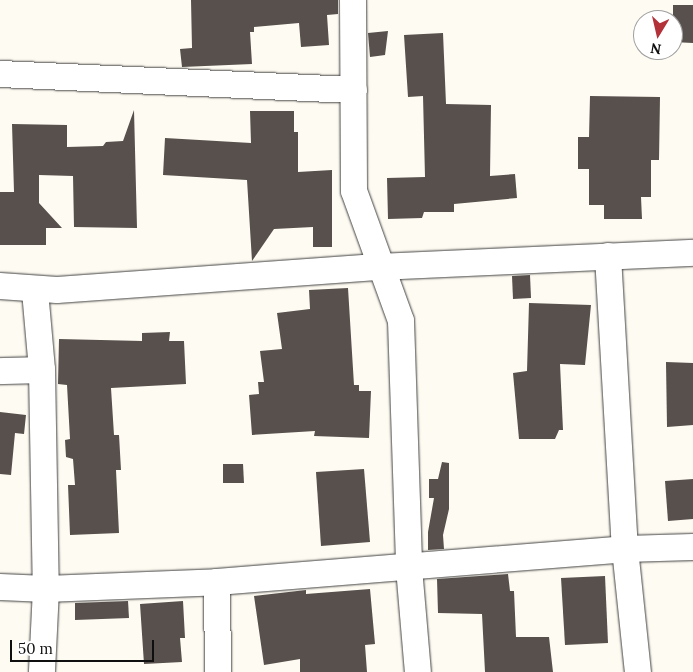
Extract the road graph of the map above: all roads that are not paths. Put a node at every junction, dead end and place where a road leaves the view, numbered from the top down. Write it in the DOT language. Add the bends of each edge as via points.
graph roads {
  1 [pos="353,0"];
  2 [pos="0,74"];
  3 [pos="354,90"];
  4 [pos="693,253"];
  5 [pos="608,256"];
  6 [pos="380,267"];
  7 [pos="0,286"];
  8 [pos="36,291"];
  9 [pos="0,370"];
  10 [pos="42,370"];
  11 [pos="693,547"];
  12 [pos="624,549"];
  13 [pos="409,568"];
  14 [pos="217,582"];
  15 [pos="0,587"];
  16 [pos="46,589"];
  17 [pos="42,672"];
  18 [pos="218,672"];
  19 [pos="418,672"];
  20 [pos="638,672"];
  1 -- 3 [label="street"];
  2 -- 3 [label="street"];
  3 -- 6 [label="street" via="354,191"];
  4 -- 5 [label="street"];
  5 -- 6 [label="street"];
  5 -- 12 [label="street"];
  6 -- 8 [label="street"];
  6 -- 13 [label="street" via="401,321"];
  7 -- 8 [label="street"];
  8 -- 10 [label="street"];
  9 -- 10 [label="street"];
  10 -- 16 [label="street"];
  11 -- 12 [label="street"];
  12 -- 13 [label="street"];
  12 -- 20 [label="street"];
  13 -- 14 [label="street"];
  13 -- 19 [label="street"];
  14 -- 16 [label="street"];
  14 -- 18 [label="street"];
  15 -- 16 [label="street"];
  16 -- 17 [label="street"];
}
